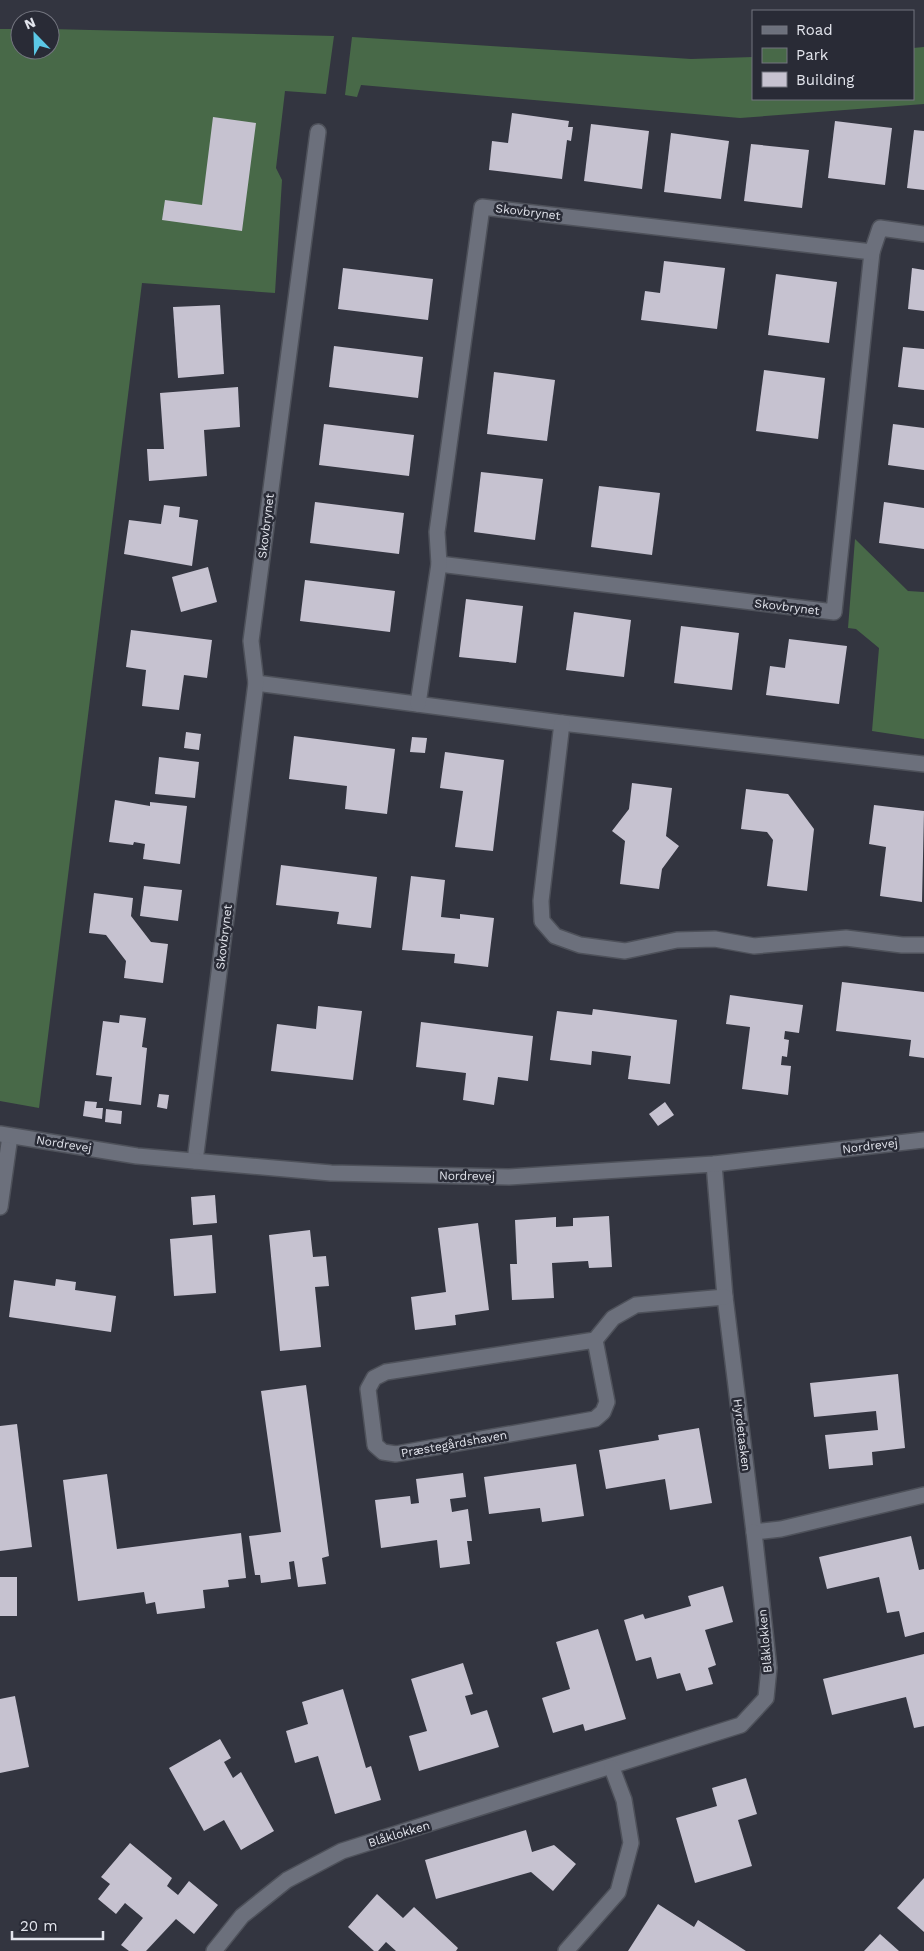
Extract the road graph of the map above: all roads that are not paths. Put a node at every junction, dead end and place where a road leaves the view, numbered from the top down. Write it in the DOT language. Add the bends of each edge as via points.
graph roads {
  1 [pos="318,132"];
  2 [pos="924,234"];
  3 [pos="872,252"];
  4 [pos="439,564"];
  5 [pos="256,683"];
  6 [pos="418,704"];
  7 [pos="562,723"];
  8 [pos="924,764"];
  9 [pos="924,945"];
  10 [pos="5,1135"];
  11 [pos="924,1140"];
  12 [pos="195,1161"];
  13 [pos="714,1164"];
  14 [pos="0,1207"];
  15 [pos="725,1297"];
  16 [pos="595,1340"];
  17 [pos="924,1495"];
  18 [pos="754,1532"];
  19 [pos="612,1768"];
  20 [pos="214,1951"];
  21 [pos="566,1951"];
  1 -- 5 [label="street, Skovbrynet" via="251,641"];
  2 -- 3 [label="street, Skovbrynet" via="880,228"];
  3 -- 4 [label="street, Skovbrynet" via="482,207 437,532"];
  3 -- 4 [label="street, Skovbrynet" via="834,612"];
  4 -- 6 [label="street, Skovbrynet"];
  5 -- 6 [label="street"];
  5 -- 12 [label="street, Skovbrynet"];
  6 -- 7 [label="street"];
  7 -- 8 [label="street"];
  7 -- 9 [label="street" via="541,901 542,921 555,936 580,945 624,951 677,940 716,939 754,946 846,938"];
  10 -- 12 [label="street, Nordrevej" via="137,1156"];
  10 -- 14 [label="street, Nordrevej"];
  11 -- 13 [label="street, Nordrevej"];
  12 -- 13 [label="street, Nordrevej" via="331,1173 509,1177"];
  13 -- 15 [label="street, Hyrdetasken"];
  15 -- 16 [label="street" via="636,1305 613,1318"];
  15 -- 18 [label="street, Hyrdetasken"];
  16 -- 16 [label="street, Præstegårdshaven" via="386,1372 374,1378 368,1390 375,1445 382,1452 396,1454 595,1419 607,1402"];
  17 -- 18 [label="street" via="781,1530"];
  18 -- 19 [label="street, Blåklokken" via="769,1668 766,1698 741,1726"];
  19 -- 20 [label="street, Blåklokken" via="342,1851 287,1880 242,1916"];
  19 -- 21 [label="street" via="624,1800 631,1843 618,1892"];
}
